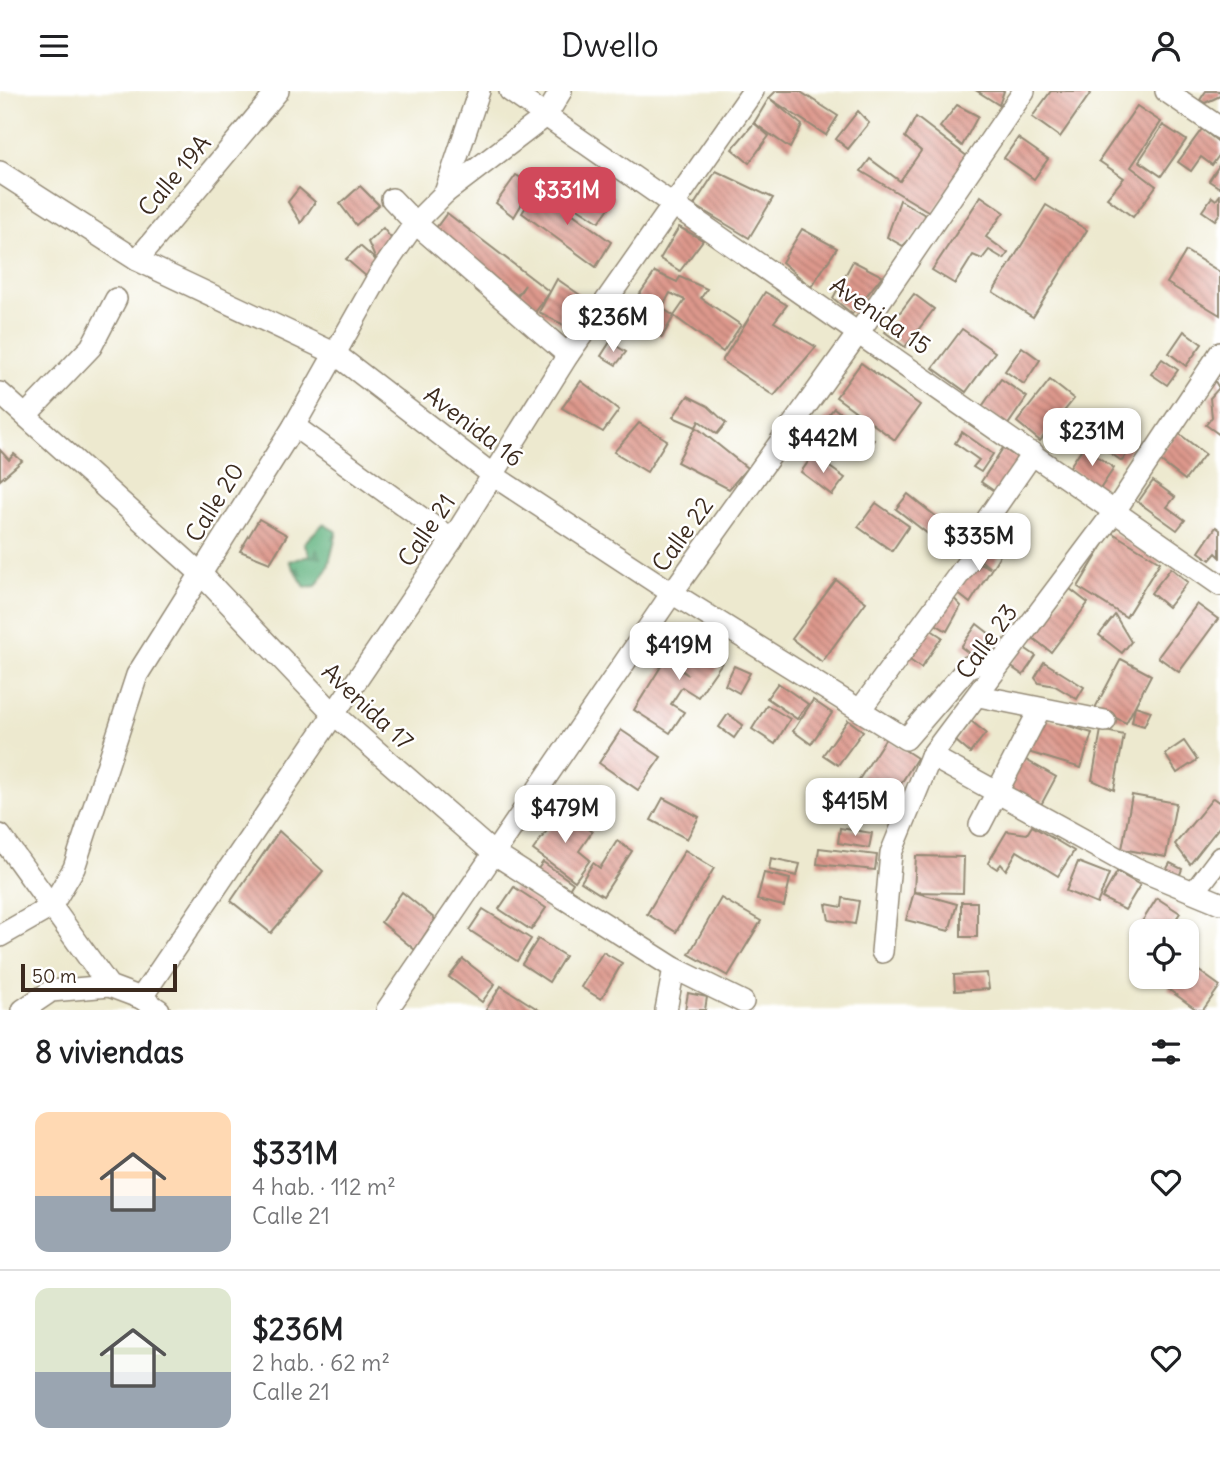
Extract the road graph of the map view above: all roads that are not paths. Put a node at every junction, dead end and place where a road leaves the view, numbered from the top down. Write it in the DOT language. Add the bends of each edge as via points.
graph roads {
  1 [pos="278,91"];
  2 [pos="479,91"];
  3 [pos="510,91"];
  4 [pos="561,91"];
  5 [pos="753,91"];
  6 [pos="1024,91"];
  7 [pos="1166,91"];
  8 [pos="546,116"];
  9 [pos="1220,128"];
  10 [pos="0,172"];
  11 [pos="445,193"];
  12 [pos="392,199"];
  13 [pos="676,205"];
  14 [pos="415,223"];
  15 [pos="137,260"];
  16 [pos="116,299"];
  17 [pos="859,332"];
  18 [pos="334,353"];
  19 [pos="1220,353"];
  20 [pos="568,355"];
  21 [pos="0,393"];
  22 [pos="26,415"];
  23 [pos="294,426"];
  24 [pos="1033,453"];
  25 [pos="494,476"];
  26 [pos="1115,512"];
  27 [pos="452,540"];
  28 [pos="200,573"];
  29 [pos="1220,585"];
  30 [pos="672,593"];
  31 [pos="1001,662"];
  32 [pos="978,696"];
  33 [pos="1040,709"];
  34 [pos="860,710"];
  35 [pos="334,714"];
  36 [pos="1105,721"];
  37 [pos="931,756"];
  38 [pos="996,792"];
  39 [pos="980,825"];
  40 [pos="0,835"];
  41 [pos="493,852"];
  42 [pos="1220,858"];
  43 [pos="1195,891"];
  44 [pos="1220,903"];
  45 [pos="51,907"];
  46 [pos="0,936"];
  47 [pos="882,952"];
  48 [pos="674,968"];
  49 [pos="109,986"];
  50 [pos="743,1002"];
  51 [pos="150,1004"];
  52 [pos="23,1010"];
  53 [pos="387,1010"];
  54 [pos="666,1010"];
  1 -- 15 [label="street, Calle 19A"];
  2 -- 11 [label="street, Calle 20"];
  3 -- 8 [label="street, Avenida 15"];
  4 -- 8 [label="street"];
  5 -- 13 [label="street, Calle 21"];
  6 -- 17 [label="street, Calle 22"];
  7 -- 9 [label="street"];
  8 -- 11 [label="street"];
  8 -- 13 [label="street, Avenida 15"];
  10 -- 15 [label="street, Avenida 16"];
  11 -- 14 [label="street, Calle 20"];
  12 -- 14 [label="street"];
  13 -- 17 [label="street, Avenida 15"];
  13 -- 20 [label="street, Calle 21"];
  14 -- 18 [label="street, Calle 20"];
  14 -- 20 [label="street"];
  15 -- 18 [label="street, Avenida 16"];
  16 -- 22 [label="street" via="91,347"];
  17 -- 24 [label="street, Avenida 15"];
  17 -- 30 [label="street, Calle 22"];
  18 -- 23 [label="street, Calle 20"];
  18 -- 25 [label="street, Avenida 16"];
  19 -- 26 [label="street, Calle 23"];
  20 -- 25 [label="street, Calle 21"];
  21 -- 22 [label="street, Avenida 17"];
  22 -- 28 [label="street, Avenida 17"];
  23 -- 27 [label="street"];
  23 -- 28 [label="street, Calle 20"];
  24 -- 26 [label="street, Avenida 15"];
  24 -- 34 [label="street" via="988,518 968,562"];
  25 -- 27 [label="street, Calle 21"];
  25 -- 30 [label="street, Avenida 16"];
  26 -- 29 [label="street, Avenida 15"];
  26 -- 31 [label="street, Calle 23"];
  27 -- 35 [label="street, Calle 21"];
  28 -- 35 [label="street, Avenida 17"];
  28 -- 45 [label="street, Calle 20" via="138,675 74,868"];
  30 -- 34 [label="street, Avenida 16"];
  30 -- 41 [label="street, Calle 22"];
  31 -- 32 [label="street, Calle 23"];
  31 -- 34 [label="street, Avenida 16" via="968,667 906,739"];
  32 -- 33 [label="street"];
  32 -- 37 [label="street, Calle 23"];
  33 -- 36 [label="street"];
  33 -- 38 [label="street"];
  35 -- 41 [label="street, Avenida 17"];
  35 -- 51 [label="street, Calle 21"];
  37 -- 38 [label="street"];
  37 -- 47 [label="street, Calle 23" via="891,853"];
  38 -- 39 [label="street"];
  38 -- 43 [label="street" via="1135,868"];
  40 -- 45 [label="street"];
  41 -- 48 [label="street, Avenida 17"];
  41 -- 53 [label="street, Calle 22"];
  42 -- 43 [label="street"];
  43 -- 44 [label="street"];
  45 -- 46 [label="street, Calle 20"];
  45 -- 49 [label="street"];
  48 -- 50 [label="street, Avenida 17"];
  48 -- 54 [label="street"];
  49 -- 51 [label="street"];
  49 -- 52 [label="street" via="51,991"];
}
